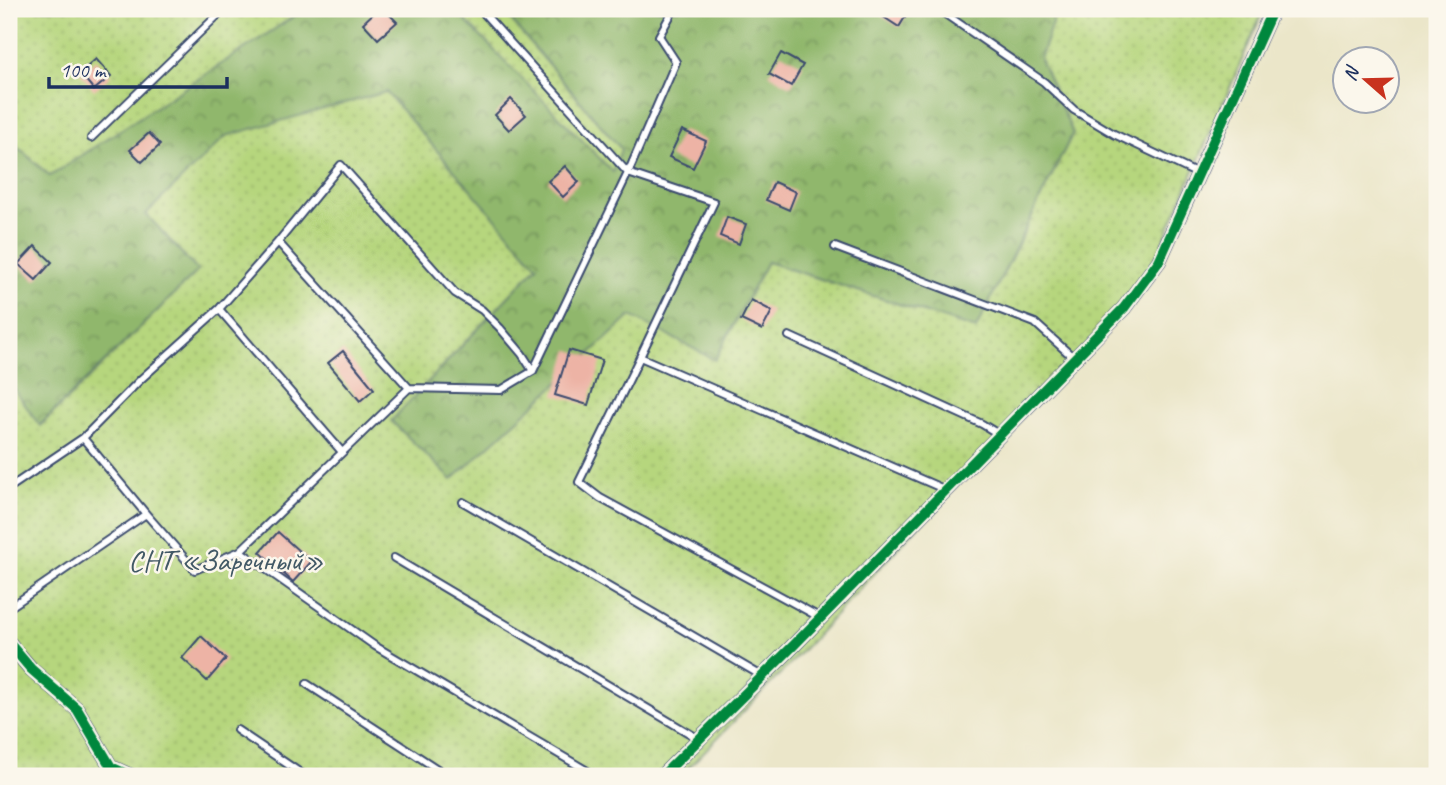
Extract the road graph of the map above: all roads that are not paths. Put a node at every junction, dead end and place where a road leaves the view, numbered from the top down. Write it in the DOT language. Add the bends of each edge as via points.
graph roads {
  1 [pos="224,9"];
  2 [pos="480,9"];
  3 [pos="674,9"];
  4 [pos="938,9"];
  5 [pos="1273,9"];
  6 [pos="91,138"];
  7 [pos="628,173"];
  8 [pos="1199,174"];
  9 [pos="278,242"];
  10 [pos="835,247"];
  11 [pos="219,309"];
  12 [pos="789,336"];
  13 [pos="640,357"];
  14 [pos="1074,359"];
  15 [pos="533,371"];
  16 [pos="409,388"];
  17 [pos="1000,435"];
  18 [pos="83,438"];
  19 [pos="342,452"];
  20 [pos="9,488"];
  21 [pos="946,490"];
  22 [pos="463,502"];
  23 [pos="146,514"];
  24 [pos="240,551"];
  25 [pos="394,558"];
  26 [pos="9,608"];
  27 [pos="821,618"];
  28 [pos="9,643"];
  29 [pos="762,676"];
  30 [pos="307,684"];
  31 [pos="237,730"];
  32 [pos="699,739"];
  33 [pos="122,774"];
  34 [pos="305,776"];
  35 [pos="448,776"];
  36 [pos="596,776"];
  37 [pos="662,776"];
  1 -- 6 [label="lane"];
  2 -- 7 [label="lane"];
  3 -- 7 [label="lane" via="659,36 676,62"];
  4 -- 8 [label="lane" via="1044,82 1074,110"];
  5 -- 8 [label="street"];
  7 -- 13 [label="lane" via="714,202"];
  7 -- 15 [label="lane"];
  8 -- 14 [label="street" via="1159,261 1124,308"];
  9 -- 11 [label="lane"];
  9 -- 15 [label="lane" via="341,164 456,293 500,328"];
  9 -- 16 [label="lane"];
  10 -- 14 [label="lane" via="1035,323"];
  11 -- 18 [label="lane"];
  11 -- 19 [label="lane"];
  12 -- 17 [label="lane"];
  13 -- 21 [label="lane"];
  13 -- 27 [label="lane" via="579,482 600,498"];
  14 -- 17 [label="street"];
  15 -- 16 [label="lane" via="501,390"];
  16 -- 19 [label="lane"];
  17 -- 21 [label="street"];
  18 -- 20 [label="lane"];
  18 -- 23 [label="lane"];
  19 -- 24 [label="lane"];
  21 -- 27 [label="street"];
  22 -- 29 [label="lane"];
  23 -- 24 [label="lane" via="195,570"];
  23 -- 26 [label="lane"];
  24 -- 36 [label="lane" via="375,646"];
  25 -- 32 [label="lane"];
  27 -- 29 [label="street"];
  28 -- 33 [label="street" via="31,670 77,709 111,767"];
  29 -- 32 [label="street"];
  30 -- 35 [label="lane"];
  31 -- 34 [label="lane"];
  32 -- 37 [label="street"];
}
